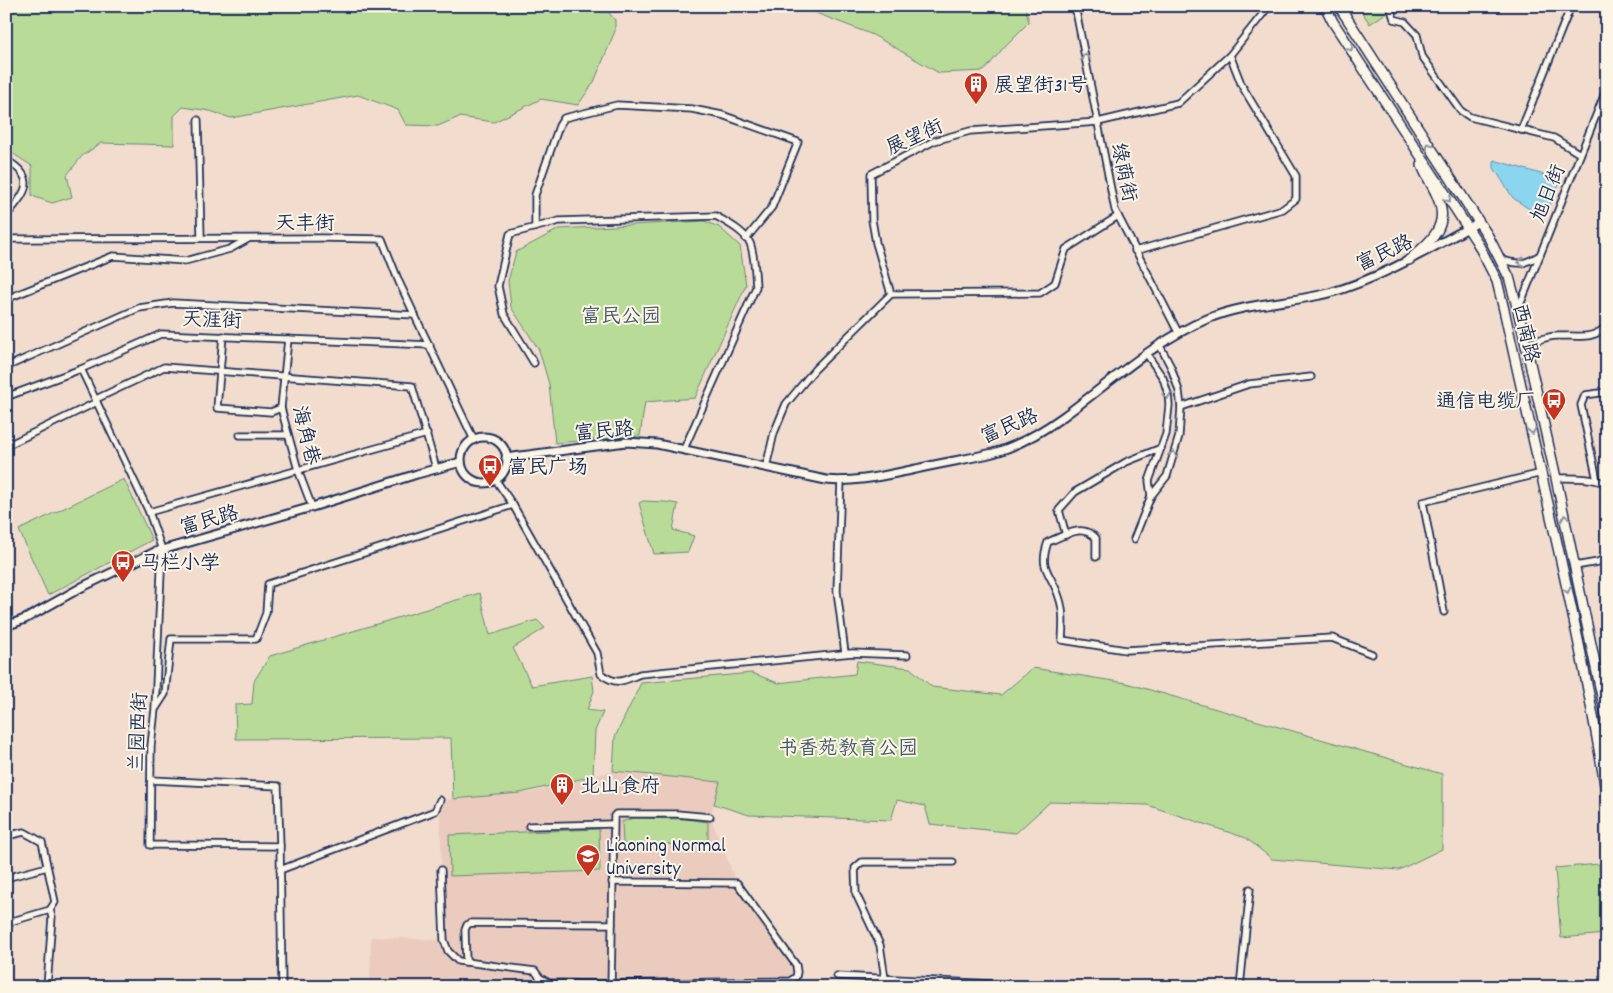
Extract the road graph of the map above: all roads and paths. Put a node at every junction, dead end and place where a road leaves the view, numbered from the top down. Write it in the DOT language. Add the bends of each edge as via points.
graph roads {
  1 [pos="1075,6"];
  2 [pos="1325,6"];
  3 [pos="1339,6"];
  4 [pos="1390,6"];
  5 [pos="1571,6"];
  6 [pos="1268,7"];
  7 [pos="1230,55"];
  8 [pos="1607,88"];
  9 [pos="198,120"];
  10 [pos="1098,122"];
  11 [pos="1521,130"];
  12 [pos="1415,148"];
  13 [pos="1580,154"];
  14 [pos="6,160"];
  15 [pos="6,216"];
  16 [pos="1118,216"];
  17 [pos="1479,222"];
  18 [pos="535,227"];
  19 [pos="1468,228"];
  20 [pos="201,238"];
  21 [pos="250,238"];
  22 [pos="746,238"];
  23 [pos="6,239"];
  24 [pos="1135,251"];
  25 [pos="1540,255"];
  26 [pos="1500,259"];
  27 [pos="1409,260"];
  28 [pos="891,294"];
  29 [pos="6,299"];
  30 [pos="1518,310"];
  31 [pos="415,315"];
  32 [pos="1607,325"];
  33 [pos="1178,332"];
  34 [pos="223,336"];
  35 [pos="288,339"];
  36 [pos="1158,344"];
  37 [pos="1526,344"];
  38 [pos="430,345"];
  39 [pos="1146,353"];
  40 [pos="534,363"];
  41 [pos="6,366"];
  42 [pos="81,369"];
  43 [pos="219,371"];
  44 [pos="284,376"];
  45 [pos="1311,376"];
  46 [pos="1607,392"];
  47 [pos="6,396"];
  48 [pos="96,401"];
  49 [pos="1181,407"];
  50 [pos="281,408"];
  51 [pos="427,434"];
  52 [pos="240,435"];
  53 [pos="288,435"];
  54 [pos="474,440"];
  55 [pos="6,446"];
  56 [pos="1161,448"];
  57 [pos="684,449"];
  58 [pos="506,458"];
  59 [pos="461,462"];
  60 [pos="766,467"];
  61 [pos="436,468"];
  62 [pos="298,470"];
  63 [pos="1542,473"];
  64 [pos="1556,478"];
  65 [pos="495,479"];
  66 [pos="841,480"];
  67 [pos="1597,480"];
  68 [pos="1607,484"];
  69 [pos="1151,496"];
  70 [pos="513,505"];
  71 [pos="312,507"];
  72 [pos="149,512"];
  73 [pos="1066,535"];
  74 [pos="1134,539"];
  75 [pos="162,550"];
  76 [pos="1096,556"];
  77 [pos="1607,557"];
  78 [pos="1575,566"];
  79 [pos="1444,612"];
  80 [pos="6,626"];
  81 [pos="845,654"];
  82 [pos="1372,654"];
  83 [pos="907,655"];
  84 [pos="155,709"];
  85 [pos="1607,720"];
  86 [pos="151,780"];
  87 [pos="1607,798"];
  88 [pos="440,800"];
  89 [pos="710,817"];
  90 [pos="613,824"];
  91 [pos="529,826"];
  92 [pos="6,836"];
  93 [pos="280,846"];
  94 [pos="953,862"];
  95 [pos="48,868"];
  96 [pos="280,870"];
  97 [pos="442,870"];
  98 [pos="6,878"];
  99 [pos="612,882"];
  100 [pos="1250,889"];
  101 [pos="50,910"];
  102 [pos="6,923"];
  103 [pos="612,924"];
  104 [pos="466,962"];
  105 [pos="837,976"];
  106 [pos="885,979"];
  107 [pos="611,985"];
  108 [pos="47,987"];
  109 [pos="282,987"];
  110 [pos="1054,987"];
  111 [pos="1240,987"];
  10 -- 1 [label="street, 绿荫街, one-way"];
  2 -- 12 [label="main road, 西南路, one-way"];
  17 -- 3 [label="main road, 西南路, one-way"];
  4 -- 11 [label="street" via="1394,18 1405,22 1417,35 1422,56 1461,111 1470,117"];
  5 -- 11 [label="street"];
  6 -- 7 [label="street, 展望街"];
  7 -- 10 [label="street, 展望街" via="1178,103"];
  7 -- 24 [label="street" via="1242,86 1296,176 1296,199 1283,209"];
  8 -- 13 [label="street, 旭日街"];
  9 -- 20 [label="street"];
  10 -- 16 [label="street, 绿荫街"];
  10 -- 28 [label="street, 展望街" via="970,131 934,141 872,174 872,220"];
  11 -- 13 [label="street" via="1554,138"];
  12 -- 19 [label="main road, 西南路, one-way"];
  12 -- 27 [label="main road" via="1440,201 1442,217 1438,232"];
  13 -- 25 [label="street, 旭日街"];
  14 -- 15 [label="street" via="22,170 26,183 24,195"];
  16 -- 24 [label="street, 绿荫街"];
  16 -- 28 [label="street" via="1066,249 1055,283 1040,293"];
  17 -- 19 [label="street, 富民路"];
  17 -- 26 [label="main road, 西南路"];
  18 -- 22 [label="street" via="559,221 716,216"];
  18 -- 22 [label="street" via="535,195 564,118 617,105 722,115 798,142 772,207"];
  18 -- 40 [label="street" via="510,234 498,286 504,314"];
  19 -- 27 [label="street, 富民路"];
  19 -- 63 [label="main road, 西南路, one-way" via="1497,281"];
  20 -- 21 [label="street, 天丰街"];
  20 -- 23 [label="street, 天丰街"];
  21 -- 29 [label="street" via="230,249 185,261 113,256"];
  21 -- 31 [label="street, 天丰街" via="382,239"];
  22 -- 57 [label="street" via="750,242 756,287"];
  24 -- 33 [label="street, 绿荫街"];
  25 -- 26 [label="street, one-way" via="1527,263 1514,264"];
  25 -- 30 [label="street, 旭日街"];
  26 -- 30 [label="main road, 西南路"];
  27 -- 33 [label="street, 富民路" via="1330,292 1227,312"];
  28 -- 60 [label="street" via="786,404 774,433"];
  30 -- 37 [label="main road, 西南路"];
  31 -- 38 [label="street, 天丰街"];
  31 -- 41 [label="street" via="173,303 139,308"];
  32 -- 37 [label="street" via="1602,332 1586,336 1556,336"];
  33 -- 36 [label="street, 富民路"];
  34 -- 35 [label="street, 天涯街"];
  34 -- 42 [label="street, 天涯街" via="161,334"];
  34 -- 43 [label="street"];
  35 -- 38 [label="street, 天涯街"];
  35 -- 44 [label="street, 海角巷"];
  36 -- 39 [label="street, 富民路"];
  36 -- 49 [label="street" via="1171,367"];
  37 -- 64 [label="main road, 西南路"];
  38 -- 54 [label="street, 天丰街"];
  39 -- 56 [label="street, one-way" via="1163,378 1168,394 1166,434"];
  39 -- 66 [label="street, 富民路" via="1064,416 1016,444 994,452 871,478"];
  42 -- 47 [label="street, 天涯街"];
  42 -- 48 [label="street, 兰园西街"];
  43 -- 44 [label="street"];
  43 -- 48 [label="street" via="164,366"];
  43 -- 50 [label="street" via="217,408 271,412"];
  44 -- 50 [label="street, 海角巷"];
  44 -- 51 [label="street" via="412,386"];
  45 -- 49 [label="street" via="1249,384"];
  46 -- 67 [label="street" via="1586,395 1581,405"];
  48 -- 55 [label="street"];
  48 -- 72 [label="street, 兰园西街"];
  69 -- 49 [label="street, one-way" via="1167,476 1179,436"];
  50 -- 53 [label="street, 海角巷"];
  51 -- 61 [label="street"];
  51 -- 62 [label="street"];
  52 -- 53 [label="street"];
  53 -- 62 [label="street, 海角巷"];
  54 -- 58 [label="street" via="495,440"];
  54 -- 59 [label="street" via="467,444"];
  56 -- 69 [label="street" via="1149,481"];
  56 -- 73 [label="street" via="1126,462 1076,492 1058,510"];
  57 -- 58 [label="street, 富民路" via="626,442"];
  57 -- 60 [label="street, 富民路"];
  58 -- 65 [label="street" via="504,470"];
  59 -- 61 [label="street, 富民路"];
  59 -- 65 [label="street" via="465,472 475,481"];
  60 -- 66 [label="street, 富民路" via="826,480"];
  61 -- 71 [label="street, 富民路"];
  62 -- 71 [label="street, 海角巷"];
  62 -- 72 [label="street"];
  63 -- 79 [label="street" via="1423,502"];
  63 -- 87 [label="main road, 西南路, one-way"];
  64 -- 67 [label="street"];
  78 -- 64 [label="main road, 西南路, one-way"];
  65 -- 70 [label="street"];
  66 -- 81 [label="street" via="837,592"];
  67 -- 68 [label="street"];
  69 -- 74 [label="street"];
  70 -- 81 [label="street" via="597,653 601,674 611,681 640,674"];
  70 -- 84 [label="street" via="268,584 266,613 256,639 171,639 165,694"];
  71 -- 75 [label="street, 富民路"];
  72 -- 75 [label="street, 兰园西街"];
  73 -- 76 [label="street" via="1082,529 1090,532 1096,538"];
  73 -- 82 [label="street" via="1048,542 1044,554 1044,566 1060,597 1064,619 1062,640 1126,650 1332,638"];
  75 -- 80 [label="street, 富民路"];
  75 -- 84 [label="street, 兰园西街"];
  77 -- 78 [label="street"];
  78 -- 85 [label="main road, 西南路"];
  81 -- 83 [label="street"];
  84 -- 86 [label="street, 兰园西街"];
  86 -- 93 [label="street" via="278,786"];
  86 -- 93 [label="street, 兰园西街" via="150,845"];
  88 -- 96 [label="street" via="435,811"];
  89 -- 90 [label="street" via="616,814"];
  90 -- 91 [label="street"];
  90 -- 99 [label="street"];
  92 -- 95 [label="street" via="24,832 42,842"];
  93 -- 96 [label="street"];
  94 -- 106 [label="street" via="862,862 855,868 856,894 880,945"];
  95 -- 98 [label="street"];
  95 -- 101 [label="street" via="55,902"];
  96 -- 109 [label="street"];
  97 -- 104 [label="street" via="444,940 448,951 458,961"];
  99 -- 103 [label="street"];
  99 -- 107 [label="street" via="737,884 796,965 797,972 796,977 790,980"];
  100 -- 111 [label="street"];
  101 -- 102 [label="street"];
  101 -- 108 [label="street"];
  103 -- 104 [label="street" via="471,923 466,930"];
  103 -- 107 [label="street"];
  104 -- 107 [label="street" via="535,971 549,983"];
  105 -- 106 [label="street"];
  106 -- 110 [label="street"];
}
